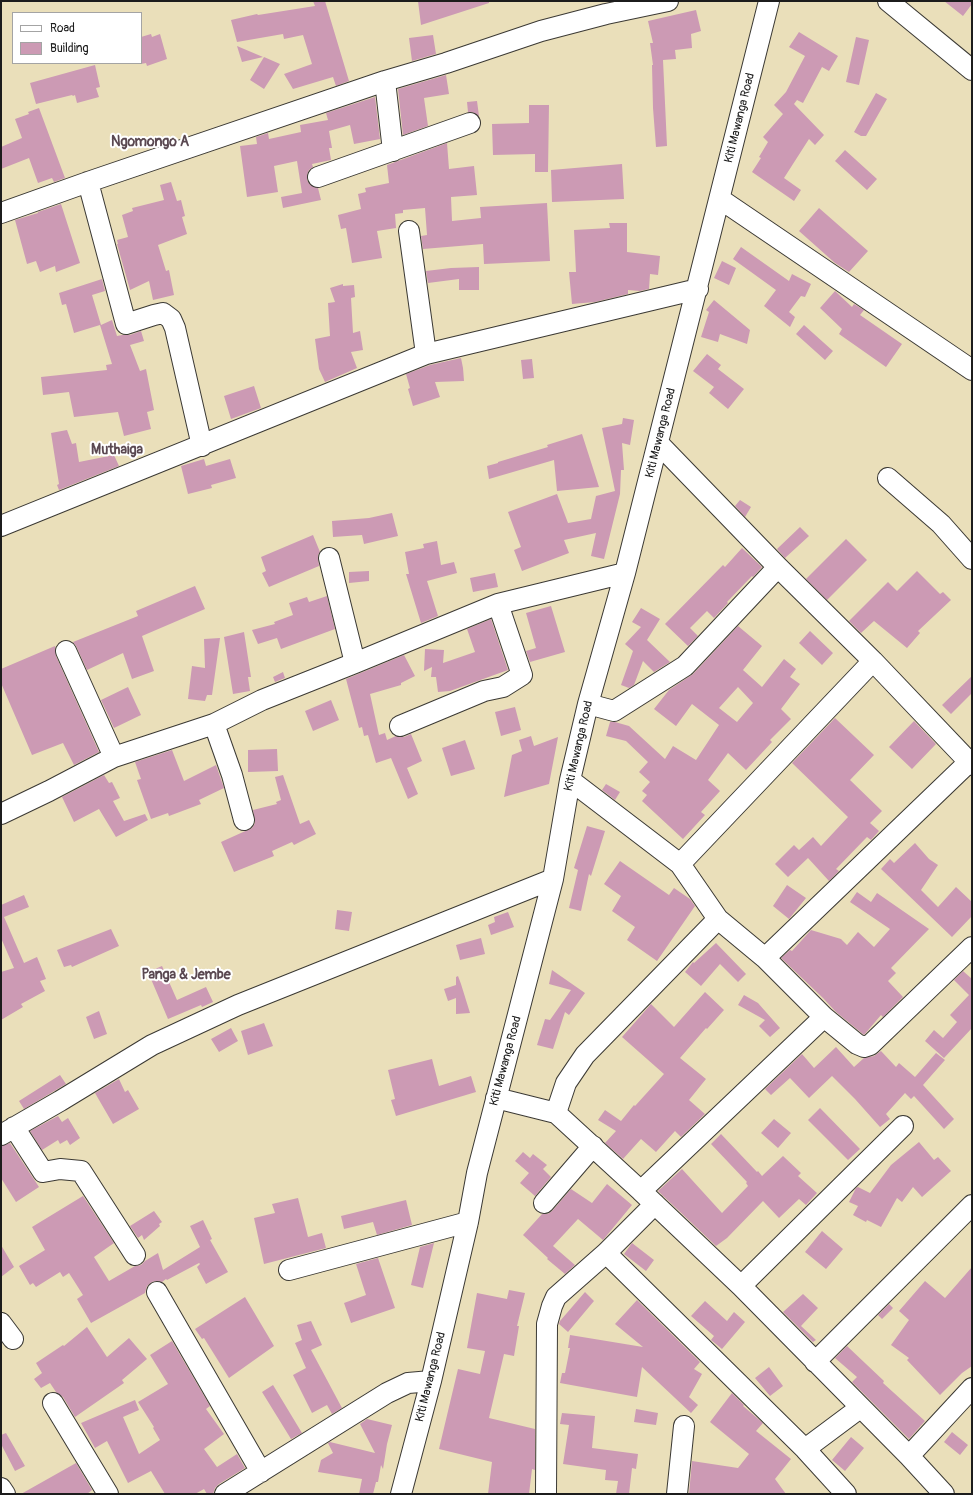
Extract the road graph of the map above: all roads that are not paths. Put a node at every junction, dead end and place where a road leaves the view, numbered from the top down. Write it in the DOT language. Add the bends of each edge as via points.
graph roads {
  1 [pos="668,1"];
  2 [pos="769,1"];
  3 [pos="888,1"];
  4 [pos="640,4"];
  5 [pos="972,70"];
  6 [pos="385,80"];
  7 [pos="470,123"];
  8 [pos="393,151"];
  9 [pos="318,177"];
  10 [pos="88,182"];
  11 [pos="720,199"];
  12 [pos="1,213"];
  13 [pos="409,231"];
  14 [pos="698,289"];
  15 [pos="426,354"];
  16 [pos="972,370"];
  17 [pos="658,443"];
  18 [pos="202,446"];
  19 [pos="888,478"];
  20 [pos="1,526"];
  21 [pos="329,558"];
  22 [pos="972,559"];
  23 [pos="778,567"];
  24 [pos="625,573"];
  25 [pos="498,604"];
  26 [pos="66,651"];
  27 [pos="872,661"];
  28 [pos="355,663"];
  29 [pos="588,704"];
  30 [pos="214,724"];
  31 [pos="400,726"];
  32 [pos="114,757"];
  33 [pos="970,764"];
  34 [pos="570,780"];
  35 [pos="1,814"];
  36 [pos="244,820"];
  37 [pos="680,864"];
  38 [pos="553,879"];
  39 [pos="718,919"];
  40 [pos="972,947"];
  41 [pos="765,958"];
  42 [pos="824,1017"];
  43 [pos="496,1098"];
  44 [pos="556,1113"];
  45 [pos="903,1126"];
  46 [pos="8,1131"];
  47 [pos="593,1146"];
  48 [pos="641,1191"];
  49 [pos="544,1203"];
  50 [pos="655,1204"];
  51 [pos="972,1205"];
  52 [pos="468,1222"];
  53 [pos="606,1252"];
  54 [pos="135,1256"];
  55 [pos="289,1270"];
  56 [pos="741,1286"];
  57 [pos="156,1292"];
  58 [pos="1,1323"];
  59 [pos="13,1340"];
  60 [pos="815,1362"];
  61 [pos="431,1381"];
  62 [pos="972,1388"];
  63 [pos="53,1403"];
  64 [pos="860,1408"];
  65 [pos="684,1426"];
  66 [pos="805,1449"];
  67 [pos="909,1456"];
  68 [pos="261,1472"];
  69 [pos="1,1488"];
  70 [pos="5,1494"];
  71 [pos="108,1494"];
  72 [pos="225,1494"];
  73 [pos="401,1494"];
  74 [pos="546,1494"];
  75 [pos="677,1494"];
  76 [pos="846,1494"];
  77 [pos="944,1494"];
  1 -- 4 [label="street"];
  2 -- 11 [label="street, Kiti Mawanga Road"];
  3 -- 5 [label="street"];
  4 -- 6 [label="street" via="541,31 446,63"];
  6 -- 8 [label="street"];
  6 -- 10 [label="street"];
  7 -- 8 [label="street"];
  8 -- 9 [label="street"];
  10 -- 12 [label="street"];
  10 -- 18 [label="street" via="126,324 163,313 171,319"];
  11 -- 14 [label="street, Kiti Mawanga Road"];
  11 -- 16 [label="street"];
  13 -- 15 [label="street"];
  14 -- 15 [label="street"];
  14 -- 17 [label="street, Kiti Mawanga Road"];
  15 -- 18 [label="street"];
  17 -- 23 [label="street"];
  17 -- 24 [label="street, Kiti Mawanga Road"];
  18 -- 20 [label="street"];
  19 -- 22 [label="street" via="941,524"];
  21 -- 28 [label="street"];
  23 -- 27 [label="street"];
  23 -- 29 [label="street" via="685,666 614,711"];
  24 -- 25 [label="street"];
  24 -- 29 [label="street, Kiti Mawanga Road"];
  25 -- 28 [label="street"];
  25 -- 31 [label="street" via="522,675 503,687 484,691"];
  26 -- 32 [label="street"];
  27 -- 33 [label="street"];
  27 -- 37 [label="street"];
  28 -- 30 [label="street" via="262,700"];
  29 -- 34 [label="street, Kiti Mawanga Road"];
  30 -- 32 [label="street"];
  30 -- 36 [label="street"];
  32 -- 35 [label="street" via="50,792"];
  33 -- 41 [label="street"];
  34 -- 37 [label="street"];
  34 -- 38 [label="street, Kiti Mawanga Road"];
  37 -- 39 [label="street"];
  38 -- 43 [label="street, Kiti Mawanga Road"];
  38 -- 46 [label="street" via="224,1012 152,1045"];
  39 -- 41 [label="street"];
  39 -- 44 [label="street" via="585,1055 566,1082"];
  40 -- 42 [label="street" via="870,1045 864,1047 857,1044"];
  41 -- 42 [label="street"];
  42 -- 48 [label="street"];
  43 -- 44 [label="street"];
  43 -- 52 [label="street, Kiti Mawanga Road" via="477,1173"];
  44 -- 47 [label="street"];
  45 -- 56 [label="street"];
  46 -- 54 [label="street" via="43,1172 60,1169 81,1171"];
  47 -- 48 [label="street"];
  47 -- 49 [label="street"];
  48 -- 50 [label="street"];
  50 -- 53 [label="street"];
  50 -- 56 [label="street"];
  51 -- 60 [label="street"];
  52 -- 55 [label="street"];
  52 -- 61 [label="street, Kiti Mawanga Road"];
  53 -- 66 [label="street"];
  53 -- 74 [label="street" via="556,1297 547,1324"];
  56 -- 60 [label="street"];
  57 -- 68 [label="street"];
  58 -- 59 [label="street"];
  60 -- 64 [label="street"];
  61 -- 68 [label="street" via="408,1383 387,1393"];
  61 -- 73 [label="street, Kiti Mawanga Road"];
  62 -- 67 [label="street"];
  63 -- 71 [label="street"];
  64 -- 66 [label="street"];
  64 -- 67 [label="street"];
  65 -- 75 [label="street"];
  66 -- 76 [label="street"];
  67 -- 77 [label="street"];
  68 -- 72 [label="street"];
  69 -- 70 [label="street"];
}
